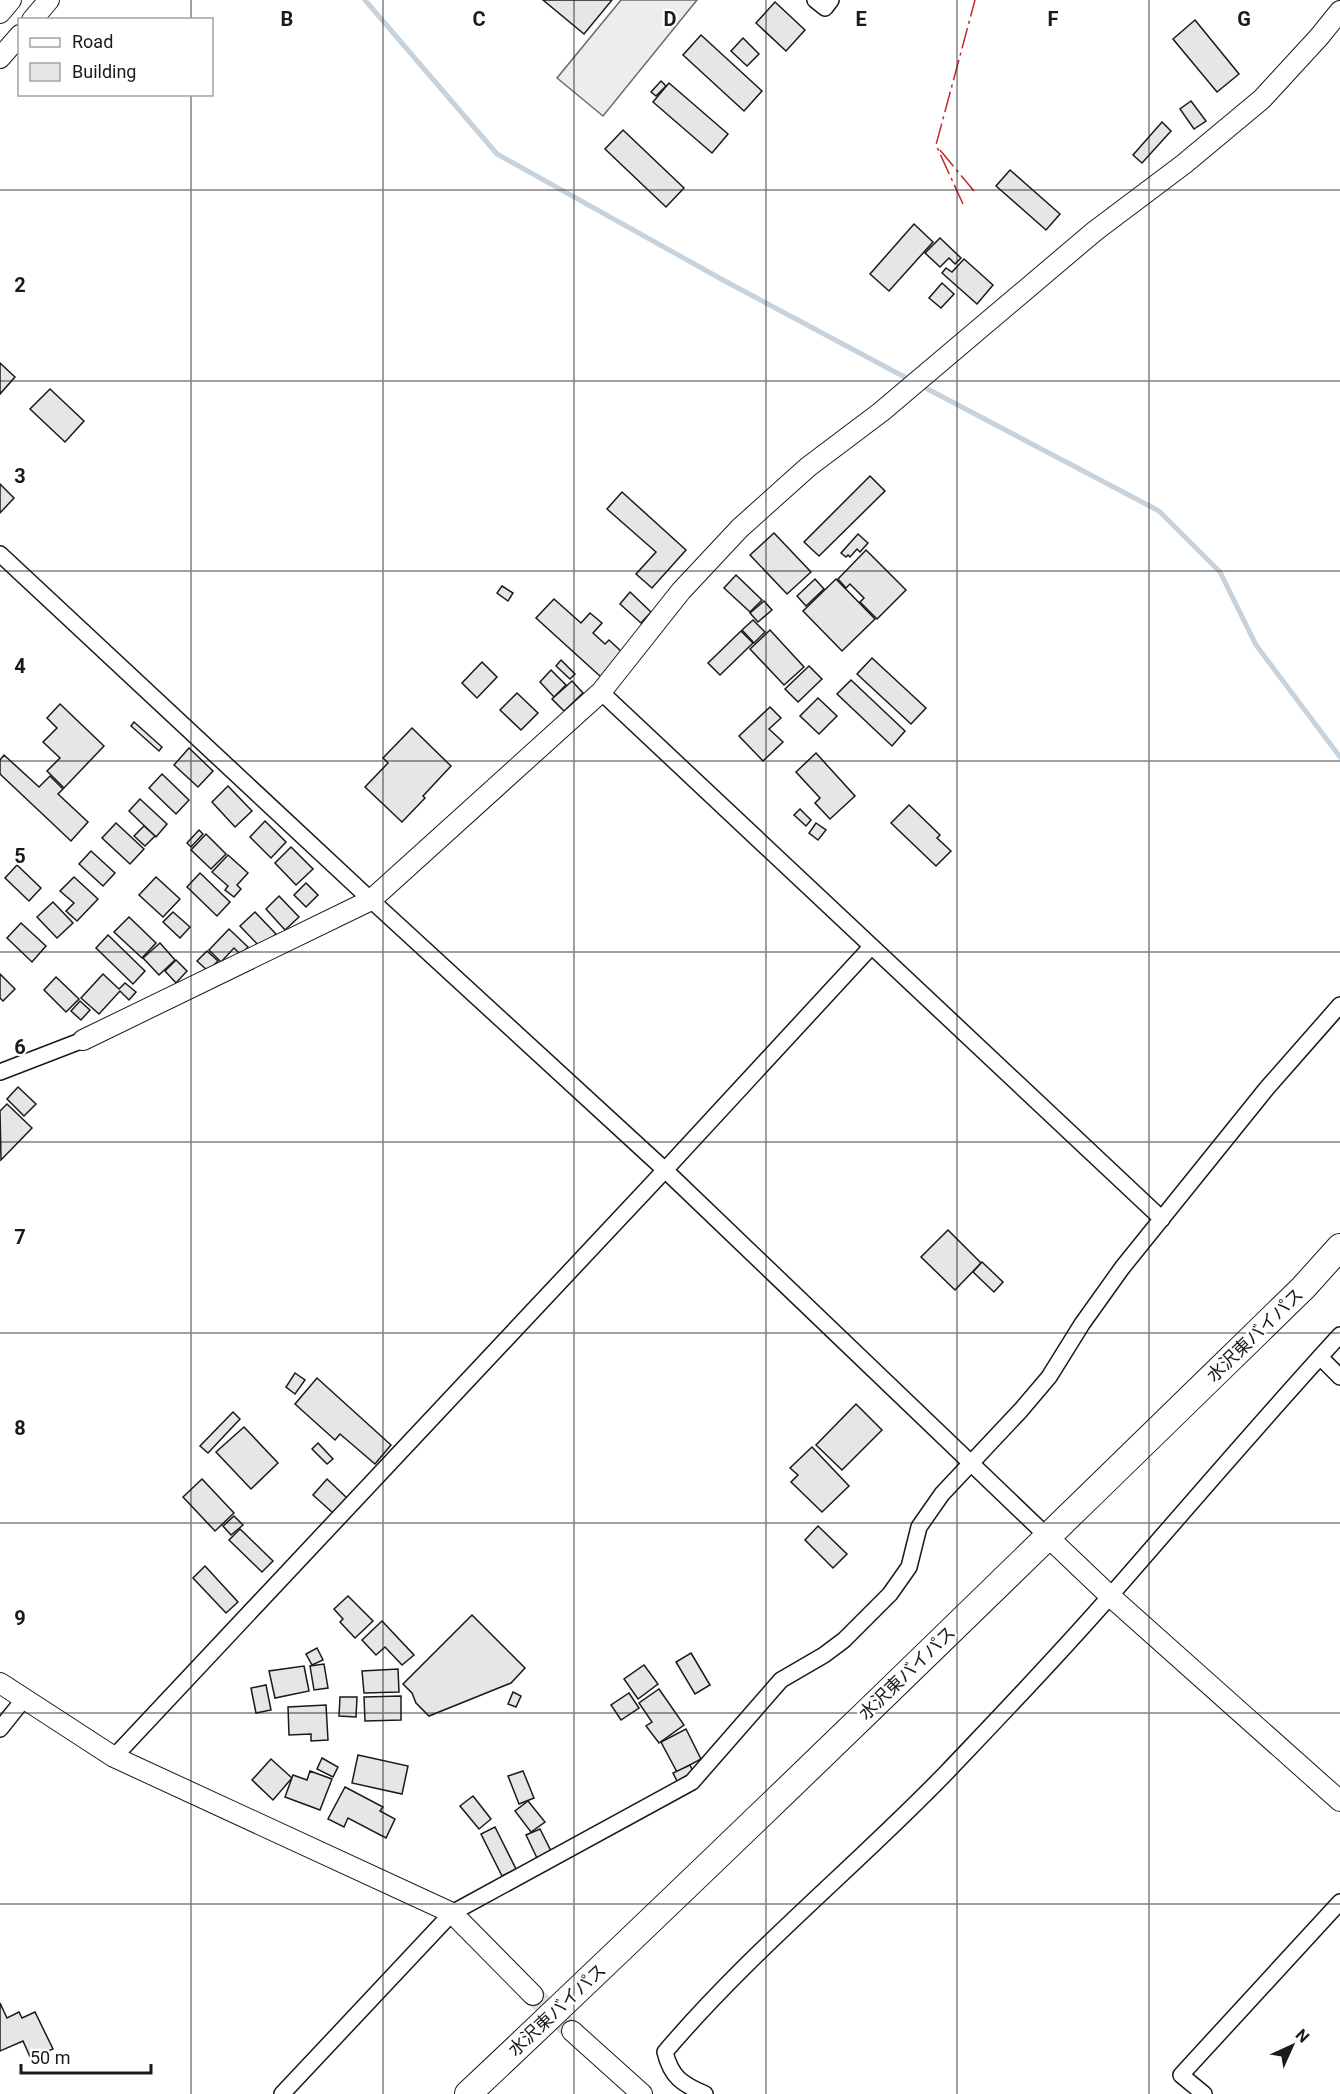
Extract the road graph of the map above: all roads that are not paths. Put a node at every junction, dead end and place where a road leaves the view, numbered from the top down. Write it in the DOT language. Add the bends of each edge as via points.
graph roads {
  1 [pos="11,0"];
  2 [pos="49,0"];
  3 [pos="815,0"];
  4 [pos="831,0"];
  5 [pos="1340,11"];
  6 [pos="0,13"];
  7 [pos="34,18"];
  8 [pos="18,37"];
  9 [pos="0,58"];
  10 [pos="0,554"];
  11 [pos="601,692"];
  12 [pos="371,900"];
  13 [pos="871,947"];
  14 [pos="1340,1005"];
  15 [pos="83,1040"];
  16 [pos="0,1072"];
  17 [pos="665,1170"];
  18 [pos="1162,1219"];
  19 [pos="1340,1247"];
  20 [pos="1340,1335"];
  21 [pos="1320,1357"];
  22 [pos="1340,1377"];
  23 [pos="970,1464"];
  24 [pos="1048,1537"];
  25 [pos="1110,1596"];
  26 [pos="0,1683"];
  27 [pos="24,1699"];
  28 [pos="0,1728"];
  29 [pos="114,1757"];
  30 [pos="1340,1801"];
  31 [pos="1340,1902"];
  32 [pos="452,1914"];
  33 [pos="533,1995"];
  34 [pos="572,2031"];
  35 [pos="282,2094"];
  36 [pos="468,2094"];
  37 [pos="642,2094"];
  38 [pos="705,2094"];
  39 [pos="1204,2094"];
  1 -- 6 [label="street"];
  2 -- 7 [label="street"];
  3 -- 4 [label="street" via="825,8"];
  5 -- 11 [label="street" via="1262,99 1095,231 881,412 808,467 740,528 681,591"];
  8 -- 9 [label="street"];
  10 -- 12 [label="street"];
  11 -- 12 [label="street"];
  11 -- 13 [label="street"];
  12 -- 15 [label="street"];
  12 -- 17 [label="street"];
  13 -- 17 [label="street"];
  13 -- 18 [label="street"];
  14 -- 18 [label="street" via="1267,1088"];
  15 -- 16 [label="street"];
  17 -- 23 [label="street"];
  17 -- 29 [label="street"];
  18 -- 23 [label="street" via="1122,1268 1049,1377"];
  19 -- 24 [label="highway, 水沢東バイパス" via="1303,1288"];
  20 -- 21 [label="street"];
  21 -- 22 [label="street"];
  21 -- 25 [label="street"];
  23 -- 24 [label="street"];
  23 -- 32 [label="street" via="919,1527 909,1567 890,1593 844,1640 781,1680 692,1782"];
  24 -- 25 [label="street"];
  24 -- 36 [label="highway, 水沢東バイパス"];
  25 -- 30 [label="street"];
  25 -- 38 [label="street" via="908,1812 733,1978 665,2052 669,2069 682,2082"];
  26 -- 27 [label="street"];
  27 -- 28 [label="street"];
  27 -- 29 [label="street"];
  29 -- 32 [label="street"];
  31 -- 39 [label="street" via="1181,2075"];
  32 -- 33 [label="street"];
  32 -- 35 [label="street"];
  34 -- 37 [label="street"];
}
